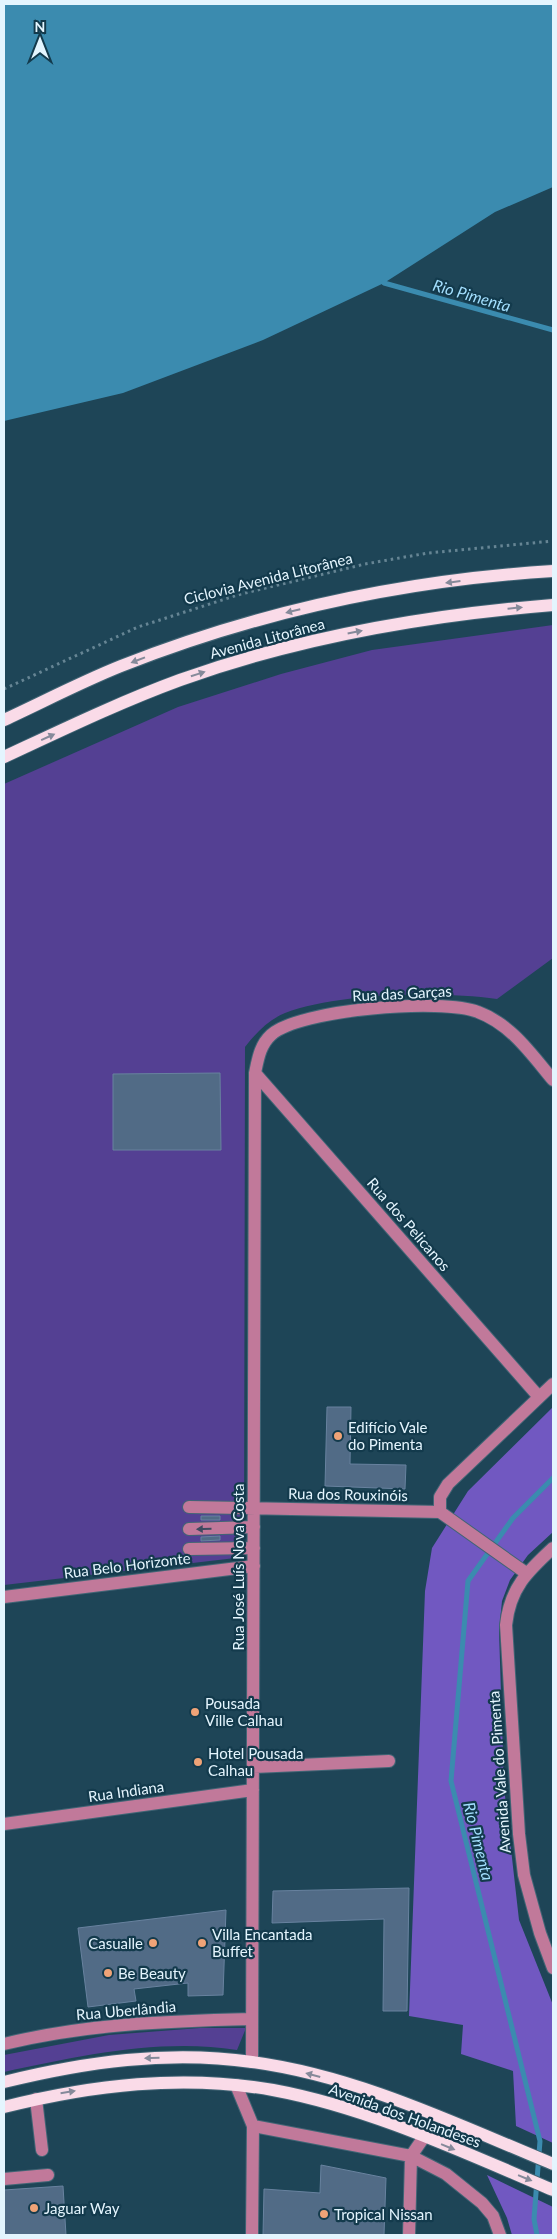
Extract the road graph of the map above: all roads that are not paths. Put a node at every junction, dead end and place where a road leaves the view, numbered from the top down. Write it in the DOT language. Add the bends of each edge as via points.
graph roads {
  1 [pos="553,571"];
  2 [pos="553,605"];
  3 [pos="4,720"];
  4 [pos="4,757"];
  5 [pos="255,1073"];
  6 [pos="553,1080"];
  7 [pos="553,1384"];
  8 [pos="539,1397"];
  9 [pos="189,1507"];
  10 [pos="254,1508"];
  11 [pos="440,1512"];
  12 [pos="254,1527"];
  13 [pos="189,1529"];
  14 [pos="254,1548"];
  15 [pos="553,1548"];
  16 [pos="189,1549"];
  17 [pos="254,1566"];
  18 [pos="526,1573"];
  19 [pos="4,1597"];
  20 [pos="389,1761"];
  21 [pos="253,1767"];
  22 [pos="253,1790"];
  23 [pos="4,1824"];
  24 [pos="553,1968"];
  25 [pos="252,2019"];
  26 [pos="4,2044"];
  27 [pos="252,2062"];
  28 [pos="4,2082"];
  29 [pos="236,2085"];
  30 [pos="36,2099"];
  31 [pos="4,2107"];
  32 [pos="253,2126"];
  33 [pos="424,2137"];
  34 [pos="42,2150"];
  35 [pos="411,2156"];
  36 [pos="553,2164"];
  37 [pos="48,2175"];
  38 [pos="4,2178"];
  39 [pos="552,2190"];
  40 [pos="252,2235"];
  41 [pos="409,2235"];
  42 [pos="500,2235"];
  1 -- 3 [label="main road, Avenida Litorânea, one-way" via="424,585 284,613 207,635 120,667"];
  4 -- 2 [label="main road, Avenida Litorânea, one-way" via="179,680 286,648 403,623"];
  5 -- 6 [label="street, Rua das Garças" via="261,1050 271,1035 289,1024 324,1014 364,1010 462,1007 493,1018 506,1028"];
  5 -- 8 [label="street, Rua dos Pelicanos"];
  5 -- 10 [label="street, Rua José Luís Nova Costa"];
  7 -- 8 [label="street"];
  8 -- 11 [label="street" via="448,1484 440,1497"];
  9 -- 10 [label="street, Rua dos Rouxinóis"];
  10 -- 11 [label="street, Rua dos Rouxinóis"];
  10 -- 12 [label="street, Rua José Luís Nova Costa"];
  11 -- 18 [label="street"];
  12 -- 13 [label="street, one-way"];
  12 -- 14 [label="street, Rua José Luís Nova Costa"];
  14 -- 16 [label="street"];
  14 -- 17 [label="street, Rua José Luís Nova Costa"];
  15 -- 18 [label="street, Avenida Vale do Pimenta"];
  17 -- 19 [label="street, Rua Belo Horizonte"];
  17 -- 21 [label="street, Rua José Luís Nova Costa"];
  18 -- 24 [label="street, Avenida Vale do Pimenta" via="511,1600 506,1625 519,1834 531,1903"];
  20 -- 21 [label="street"];
  21 -- 22 [label="street, Rua José Luís Nova Costa"];
  22 -- 23 [label="street, Rua Indiana"];
  22 -- 25 [label="street, Rua José Luís Nova Costa"];
  25 -- 26 [label="street, Rua Uberlândia" via="123,2025"];
  25 -- 27 [label="street, Rua José Luís Nova Costa"];
  27 -- 28 [label="main road, Avenida dos Holandeses, one-way" via="206,2058 118,2060"];
  36 -- 27 [label="main road, Avenida dos Holandeses, one-way" via="367,2090"];
  30 -- 29 [label="main road, Avenida dos Holandeses, one-way" via="135,2084"];
  29 -- 32 [label="street"];
  29 -- 33 [label="main road, Avenida dos Holandeses" via="313,2098"];
  30 -- 31 [label="main road, Avenida dos Holandeses"];
  30 -- 34 [label="street"];
  32 -- 35 [label="street"];
  32 -- 40 [label="street"];
  33 -- 35 [label="street"];
  33 -- 39 [label="main road, Avenida dos Holandeses, one-way"];
  35 -- 41 [label="street"];
  35 -- 42 [label="street" via="446,2174 482,2203 493,2216"];
  37 -- 38 [label="street"];
}
